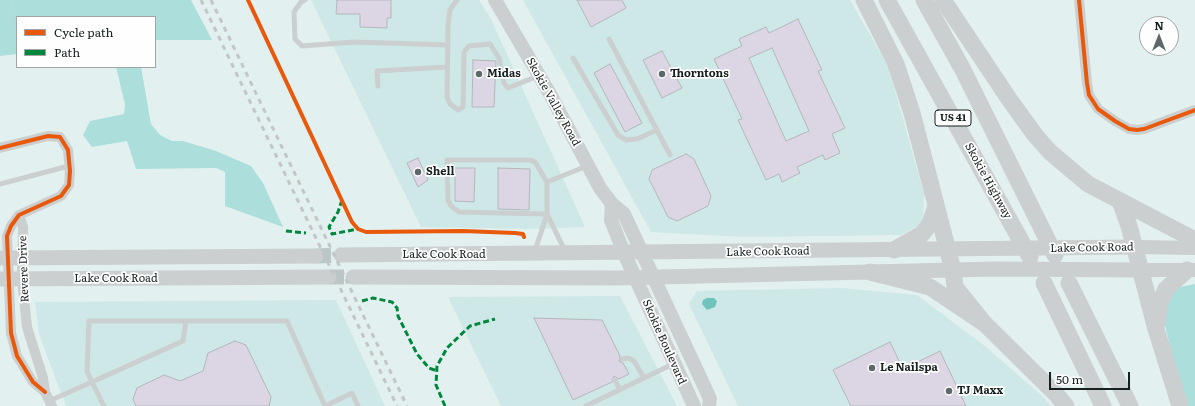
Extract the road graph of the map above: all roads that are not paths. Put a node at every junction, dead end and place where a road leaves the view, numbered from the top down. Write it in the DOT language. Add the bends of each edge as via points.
graph roads {
  1 [pos="305,0"];
  2 [pos="458,0"];
  3 [pos="495,0"];
  4 [pos="864,0"];
  5 [pos="887,0"];
  6 [pos="924,0"];
  7 [pos="943,0"];
  8 [pos="1079,0"];
  9 [pos="609,39"];
  10 [pos="448,45"];
  11 [pos="573,58"];
  12 [pos="447,67"];
  13 [pos="539,76"];
  14 [pos="378,86"];
  15 [pos="1195,110"];
  16 [pos="657,130"];
  17 [pos="0,148"];
  18 [pos="670,155"];
  19 [pos="588,165"];
  20 [pos="70,166"];
  21 [pos="547,182"];
  22 [pos="0,184"];
  23 [pos="1120,202"];
  24 [pos="612,204"];
  25 [pos="936,206"];
  26 [pos="547,214"];
  27 [pos="19,216"];
  28 [pos="1195,240"];
  29 [pos="1135,247"];
  30 [pos="1195,248"];
  31 [pos="894,250"];
  32 [pos="947,250"];
  33 [pos="624,253"];
  34 [pos="644,253"];
  35 [pos="534,254"];
  36 [pos="566,254"];
  37 [pos="341,255"];
  38 [pos="1055,255"];
  39 [pos="316,256"];
  40 [pos="1030,256"];
  41 [pos="4,258"];
  42 [pos="22,258"];
  43 [pos="953,270"];
  44 [pos="1140,270"];
  45 [pos="1191,270"];
  46 [pos="870,272"];
  47 [pos="329,277"];
  48 [pos="353,277"];
  49 [pos="635,277"];
  50 [pos="654,277"];
  51 [pos="10,279"];
  52 [pos="1069,282"];
  53 [pos="1044,283"];
  54 [pos="186,320"];
  55 [pos="985,324"];
  56 [pos="1156,329"];
  57 [pos="622,359"];
  58 [pos="674,364"];
  59 [pos="644,378"];
  60 [pos="615,380"];
  61 [pos="92,382"];
  62 [pos="620,390"];
  63 [pos="49,400"];
  64 [pos="104,406"];
  65 [pos="325,406"];
  66 [pos="358,406"];
  67 [pos="586,406"];
  68 [pos="694,406"];
  69 [pos="709,406"];
  70 [pos="1066,406"];
  71 [pos="1103,406"];
  72 [pos="1130,406"];
  73 [pos="1180,406"];
  1 -- 10 [label="lane" via="294,12 295,39 302,46 354,42"];
  2 -- 10 [label="lane" via="450,10"];
  3 -- 13 [label="main road, Skokie Valley Road"];
  4 -- 25 [label="highway" via="896,64 918,132"];
  5 -- 40 [label="highway, Skokie Highway / US 41"];
  6 -- 38 [label="highway, US 41" via="962,68"];
  7 -- 23 [label="highway" via="1035,135 1050,152 1088,184"];
  8 -- 15 [label="street" via="1087,83 1092,102 1098,109 1129,129 1144,129"];
  9 -- 16 [label="lane"];
  10 -- 12 [label="lane"];
  11 -- 16 [label="lane" via="618,136 626,140 637,139"];
  12 -- 13 [label="lane" via="447,98 458,110 463,107 464,52 469,46 490,44 499,58 504,83 508,88"];
  12 -- 14 [label="lane" via="377,71"];
  13 -- 19 [label="main road, Skokie Valley Road"];
  16 -- 18 [label="lane"];
  17 -- 20 [label="street" via="48,136 60,137 68,150"];
  19 -- 21 [label="lane"];
  19 -- 24 [label="main road, Skokie Valley Road"];
  20 -- 22 [label="lane"];
  20 -- 27 [label="street" via="69,185 62,196"];
  21 -- 26 [label="lane"];
  21 -- 26 [label="lane" via="535,162 530,160 447,160 448,200 459,212"];
  23 -- 28 [label="highway"];
  23 -- 29 [label="highway"];
  24 -- 33 [label="main road" via="611,220"];
  24 -- 34 [label="main road, Skokie Valley Road" via="624,214"];
  25 -- 31 [label="highway" via="930,224 922,234"];
  25 -- 32 [label="highway"];
  26 -- 35 [label="lane"];
  26 -- 36 [label="lane"];
  27 -- 41 [label="street, Revere Drive" via="7,236"];
  27 -- 42 [label="street, Revere Drive" via="23,227"];
  29 -- 30 [label="main road, Lake Cook Road"];
  29 -- 32 [label="main road, Lake Cook Road"];
  29 -- 44 [label="highway"];
  31 -- 32 [label="main road, Lake Cook Road"];
  31 -- 34 [label="main road, Lake Cook Road"];
  32 -- 43 [label="highway"];
  33 -- 34 [label="main road, Lake Cook Road"];
  33 -- 36 [label="main road, Lake Cook Road"];
  33 -- 49 [label="main road"];
  34 -- 50 [label="main road, Skokie Valley Road"];
  35 -- 36 [label="main road, Lake Cook Road"];
  35 -- 37 [label="main road, Lake Cook Road"];
  39 -- 42 [label="main road, Lake Cook Road"];
  41 -- 42 [label="main road, Lake Cook Road"];
  41 -- 51 [label="street, Revere Drive"];
  42 -- 51 [label="street, Revere Drive"];
  43 -- 44 [label="main road, Lake Cook Road"];
  43 -- 46 [label="main road, Lake Cook Road"];
  43 -- 55 [label="highway" via="955,287"];
  44 -- 45 [label="main road, Lake Cook Road"];
  44 -- 56 [label="highway"];
  45 -- 56 [label="highway" via="1166,289 1160,302"];
  46 -- 50 [label="main road, Lake Cook Road"];
  46 -- 55 [label="highway" via="930,287"];
  47 -- 51 [label="main road, Lake Cook Road"];
  48 -- 49 [label="main road, Lake Cook Road"];
  49 -- 50 [label="main road, Lake Cook Road"];
  49 -- 58 [label="main road, Skokie Boulevard"];
  50 -- 69 [label="main road, Skokie Boulevard" via="710,399"];
  51 -- 63 [label="street, Revere Drive"];
  51 -- 63 [label="street, Revere Drive" via="11,333 17,356 33,382"];
  52 -- 72 [label="highway"];
  53 -- 71 [label="highway"];
  54 -- 61 [label="lane" via="182,341"];
  54 -- 61 [label="lane" via="89,320 87,371"];
  54 -- 65 [label="lane" via="287,321"];
  55 -- 70 [label="highway"];
  56 -- 73 [label="highway"];
  57 -- 59 [label="lane" via="634,361"];
  58 -- 59 [label="lane"];
  58 -- 68 [label="main road, Skokie Boulevard"];
  59 -- 62 [label="lane"];
  60 -- 62 [label="lane"];
  61 -- 63 [label="lane"];
  61 -- 64 [label="lane"];
  62 -- 67 [label="lane"];
  65 -- 66 [label="lane" via="352,393"];
}
